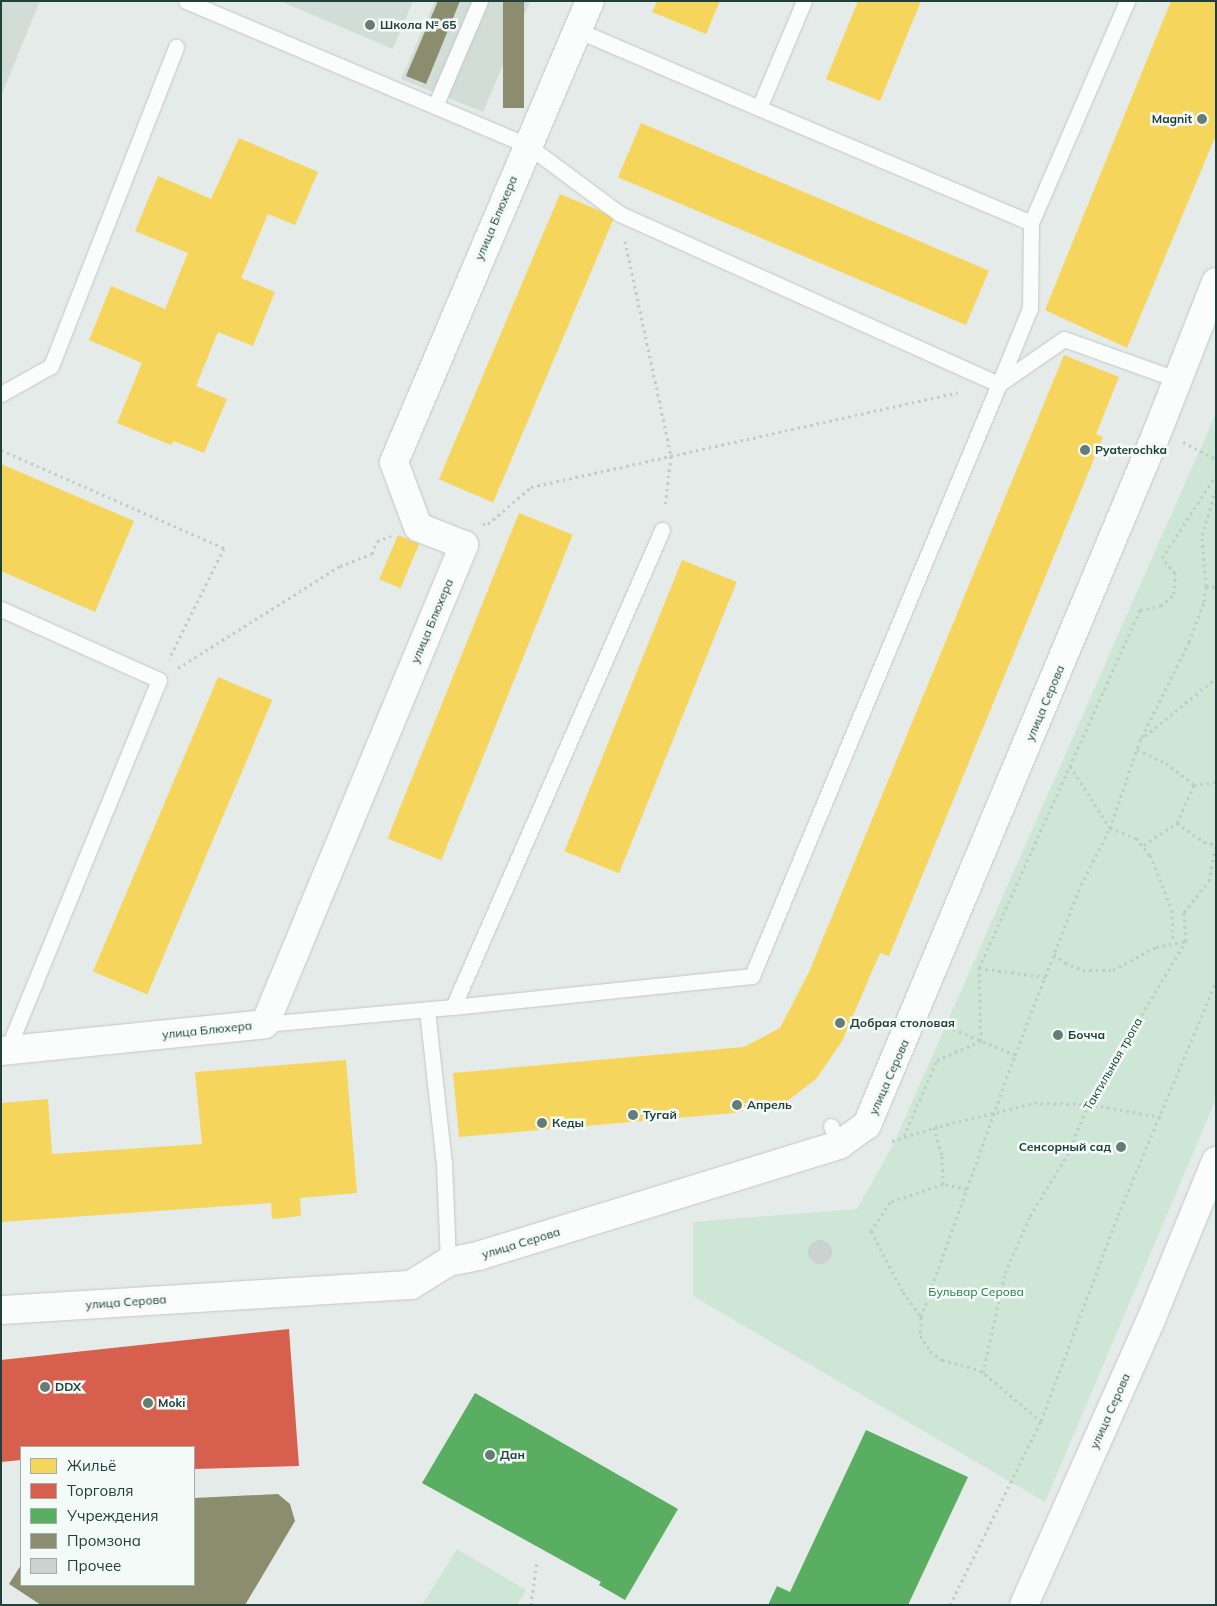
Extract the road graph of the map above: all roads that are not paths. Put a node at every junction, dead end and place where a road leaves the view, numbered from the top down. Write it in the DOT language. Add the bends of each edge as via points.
graph roads {
  1 [pos="186,1"];
  2 [pos="480,1"];
  3 [pos="590,1"];
  4 [pos="804,1"];
  5 [pos="1127,1"];
  6 [pos="577,30"];
  7 [pos="176,47"];
  8 [pos="435,106"];
  9 [pos="759,108"];
  10 [pos="527,145"];
  11 [pos="1031,222"];
  12 [pos="1216,282"];
  13 [pos="1176,379"];
  14 [pos="999,384"];
  15 [pos="1,394"];
  16 [pos="662,530"];
  17 [pos="1,609"];
  18 [pos="453,1007"];
  19 [pos="427,1010"];
  20 [pos="265,1024"];
  21 [pos="4,1051"];
  22 [pos="1216,1161"];
  23 [pos="448,1262"];
  24 [pos="1,1310"];
  25 [pos="1024,1605"];
  1 -- 8 [label="lane"];
  2 -- 8 [label="lane"];
  3 -- 6 [label="street, улица Блюхера"];
  4 -- 9 [label="lane"];
  5 -- 11 [label="lane"];
  6 -- 9 [label="lane"];
  6 -- 10 [label="street, улица Блюхера"];
  7 -- 15 [label="lane" via="51,366"];
  8 -- 10 [label="lane"];
  9 -- 11 [label="lane"];
  10 -- 14 [label="lane" via="620,214"];
  10 -- 20 [label="street, улица Блюхера" via="394,462 418,527 464,545"];
  11 -- 14 [label="lane" via="1030,308"];
  12 -- 13 [label="street, улица Серова"];
  13 -- 14 [label="lane" via="1064,339"];
  13 -- 23 [label="street, улица Серова" via="1158,430 917,1013 867,1125 478,1256"];
  14 -- 18 [label="lane" via="752,976"];
  16 -- 18 [label="lane"];
  17 -- 21 [label="lane" via="159,680"];
  18 -- 19 [label="lane"];
  19 -- 20 [label="lane"];
  19 -- 23 [label="lane" via="444,1163"];
  20 -- 21 [label="street, улица Блюхера"];
  22 -- 25 [label="street, улица Серова" via="1150,1322"];
  23 -- 24 [label="street, улица Серова" via="411,1285"];
}
